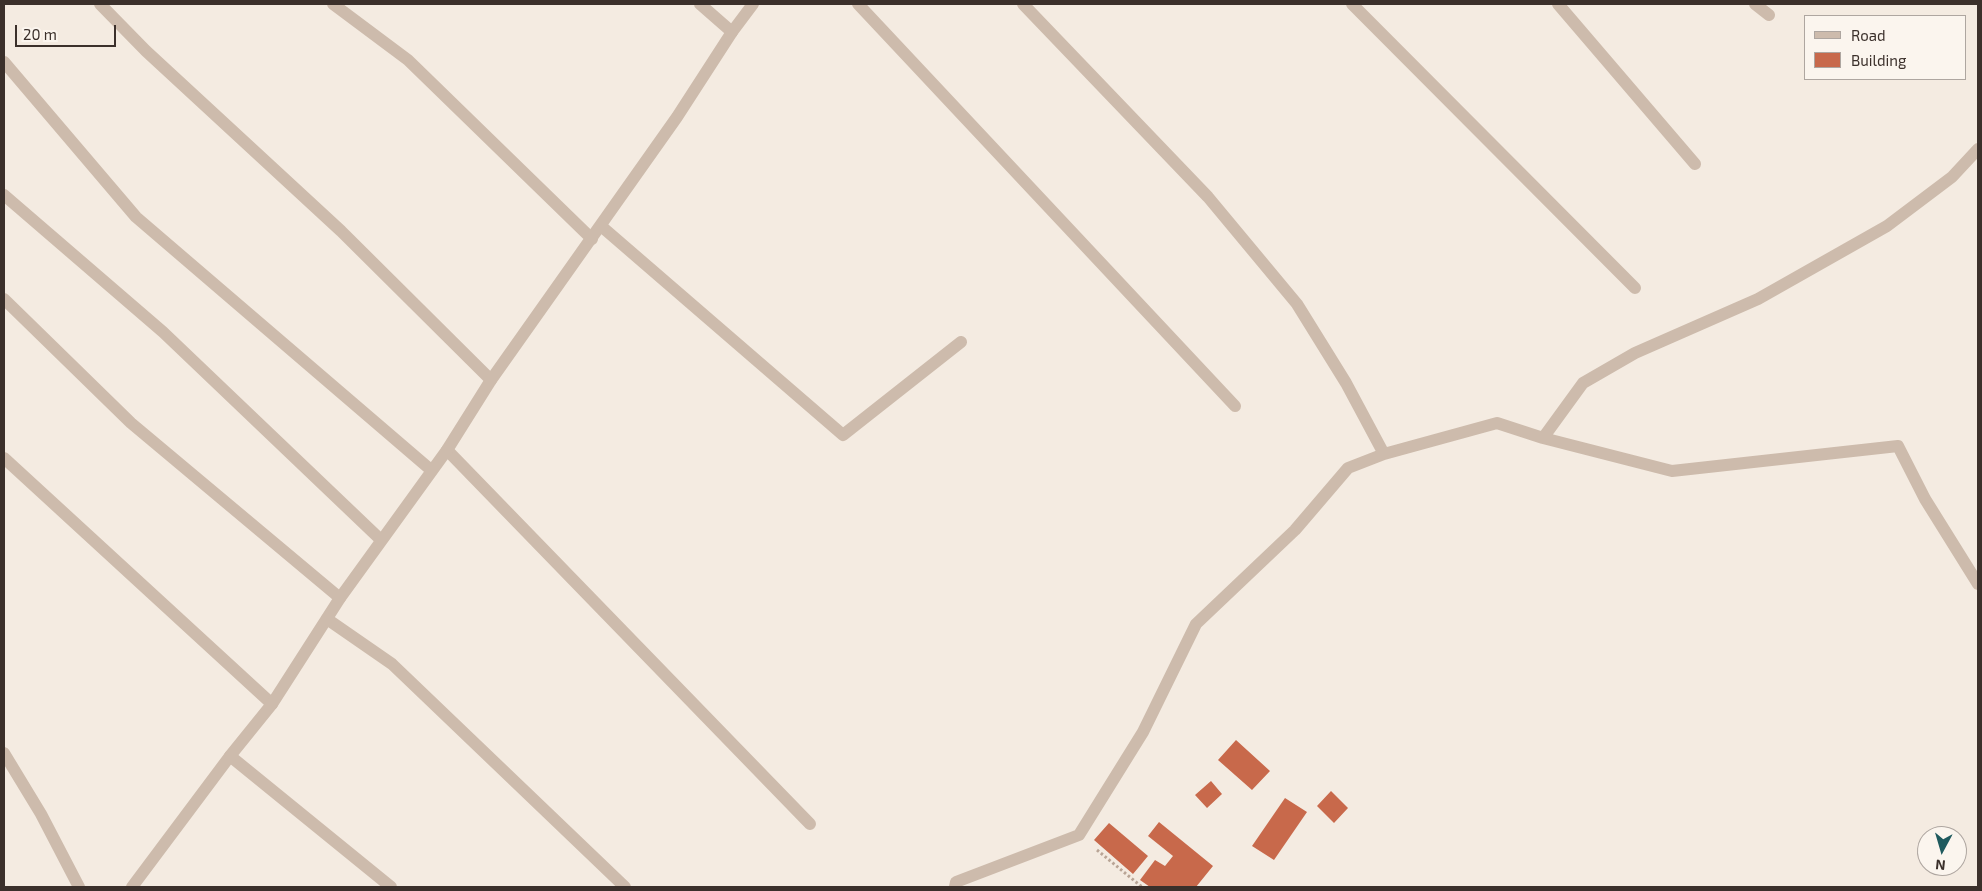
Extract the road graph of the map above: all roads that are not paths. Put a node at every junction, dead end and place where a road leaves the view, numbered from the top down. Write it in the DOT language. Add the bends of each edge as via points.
graph roads {
  1 [pos="100,4"];
  2 [pos="333,4"];
  3 [pos="700,4"];
  4 [pos="753,4"];
  5 [pos="858,4"];
  6 [pos="1023,4"];
  7 [pos="1352,4"];
  8 [pos="1558,4"];
  9 [pos="1755,4"];
  10 [pos="1769,15"];
  11 [pos="732,32"];
  12 [pos="4,62"];
  13 [pos="1978,149"];
  14 [pos="1695,164"];
  15 [pos="4,195"];
  16 [pos="601,226"];
  17 [pos="592,239"];
  18 [pos="1636,288"];
  19 [pos="4,299"];
  20 [pos="961,342"];
  21 [pos="491,380"];
  22 [pos="1235,406"];
  23 [pos="1543,438"];
  24 [pos="447,450"];
  25 [pos="1384,454"];
  26 [pos="4,458"];
  27 [pos="431,470"];
  28 [pos="381,540"];
  29 [pos="1978,584"];
  30 [pos="340,598"];
  31 [pos="326,619"];
  32 [pos="272,704"];
  33 [pos="4,752"];
  34 [pos="230,756"];
  35 [pos="810,824"];
  36 [pos="79,887"];
  37 [pos="132,887"];
  38 [pos="391,887"];
  39 [pos="625,887"];
  40 [pos="955,887"];
  1 -- 21 [label="street" via="146,51 341,231"];
  2 -- 17 [label="street" via="408,60"];
  3 -- 11 [label="street"];
  4 -- 11 [label="street"];
  5 -- 22 [label="street"];
  6 -- 25 [label="street" via="1208,197 1297,304 1346,383"];
  7 -- 18 [label="street"];
  8 -- 14 [label="street"];
  9 -- 10 [label="street"];
  11 -- 16 [label="street"];
  12 -- 27 [label="street" via="136,217"];
  13 -- 23 [label="street" via="1952,177 1887,226 1758,298 1635,353 1583,383"];
  15 -- 28 [label="street" via="162,332"];
  16 -- 17 [label="street"];
  16 -- 20 [label="street" via="843,435"];
  17 -- 21 [label="street"];
  19 -- 30 [label="street" via="131,423"];
  21 -- 24 [label="street"];
  23 -- 25 [label="street" via="1497,423"];
  23 -- 29 [label="street" via="1672,471 1898,446 1925,499"];
  24 -- 27 [label="street"];
  24 -- 35 [label="street"];
  25 -- 40 [label="street" via="1348,468 1295,530 1196,624 1143,732 1079,836 956,882"];
  26 -- 32 [label="street"];
  27 -- 28 [label="street"];
  28 -- 30 [label="street"];
  30 -- 31 [label="street"];
  31 -- 32 [label="street"];
  31 -- 39 [label="street" via="392,664"];
  32 -- 34 [label="street"];
  33 -- 36 [label="street"];
  34 -- 37 [label="street"];
  34 -- 38 [label="street"];
}
